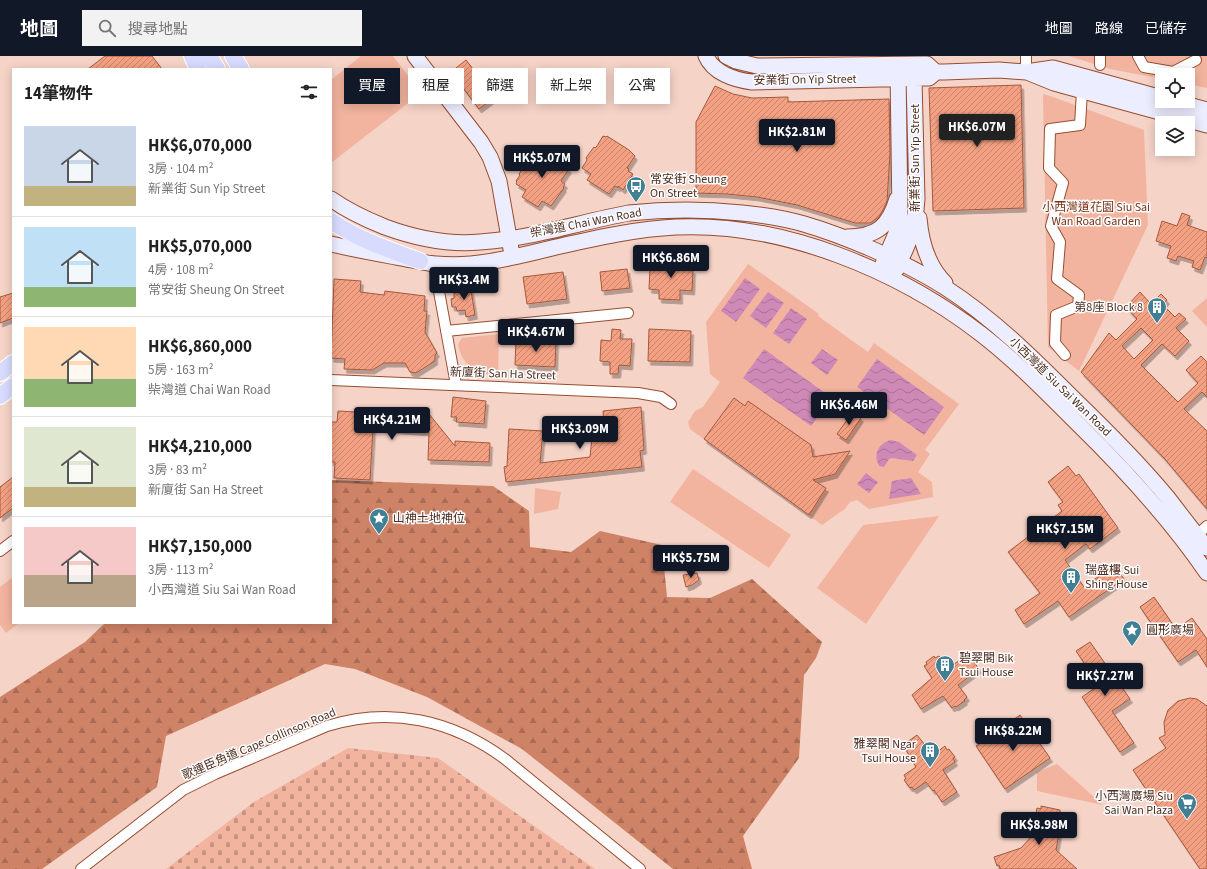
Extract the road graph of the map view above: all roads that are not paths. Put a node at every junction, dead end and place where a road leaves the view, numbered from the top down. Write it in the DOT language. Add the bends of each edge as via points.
graph roads {
  1 [pos="192,56"];
  2 [pos="209,56"];
  3 [pos="233,56"];
  4 [pos="706,56"];
  5 [pos="726,56"];
  6 [pos="1026,56"];
  7 [pos="1138,56"];
  8 [pos="421,58"];
  9 [pos="898,60"];
  10 [pos="913,60"];
  11 [pos="1196,60"];
  12 [pos="198,68"];
  13 [pos="216,68"];
  14 [pos="240,68"];
  15 [pos="936,72"];
  16 [pos="1026,72"];
  17 [pos="898,79"];
  18 [pos="914,79"];
  19 [pos="1082,91"];
  20 [pos="1155,96"];
  21 [pos="1195,107"];
  22 [pos="1207,110"];
  23 [pos="1207,125"];
  24 [pos="900,188"];
  25 [pos="917,199"];
  26 [pos="332,200"];
  27 [pos="332,221"];
  28 [pos="842,237"];
  29 [pos="509,239"];
  30 [pos="332,244"];
  31 [pos="512,257"];
  32 [pos="893,259"];
  33 [pos="427,263"];
  34 [pos="886,275"];
  35 [pos="968,303"];
  36 [pos="628,313"];
  37 [pos="446,331"];
  38 [pos="1065,355"];
  39 [pos="12,364"];
  40 [pos="0,373"];
  41 [pos="332,380"];
  42 [pos="456,385"];
  43 [pos="12,387"];
  44 [pos="0,396"];
  45 [pos="671,404"];
  46 [pos="12,542"];
  47 [pos="1201,543"];
  48 [pos="0,551"];
  49 [pos="1207,574"];
  50 [pos="81,869"];
  51 [pos="640,869"];
  1 -- 12 [label="main road"];
  2 -- 13 [label="main road"];
  3 -- 14 [label="main road"];
  4 -- 17 [label="main road, 安業街 On Yip Street" via="709,64 724,74 742,81"];
  5 -- 9 [label="main road, 安業街 On Yip Street" via="736,62 757,66"];
  6 -- 16 [label="street"];
  7 -- 11 [label="street" via="1144,67 1173,72"];
  8 -- 29 [label="main road" via="490,157 499,181"];
  9 -- 10 [label="main road, 安業街 On Yip Street"];
  9 -- 17 [label="main road, 新業街 Sun Yip Street"];
  10 -- 15 [label="main road" via="927,64"];
  10 -- 18 [label="street, 新業街 Sun Yip Street"];
  15 -- 16 [label="main road"];
  15 -- 18 [label="main road" via="929,78"];
  16 -- 19 [label="main road"];
  16 -- 20 [label="main road" via="1053,68"];
  17 -- 18 [label="main road, 安業街 On Yip Street"];
  17 -- 24 [label="main road, 新業街 Sun Yip Street"];
  18 -- 25 [label="main road, 新業街 Sun Yip Street"];
  19 -- 23 [label="main road"];
  19 -- 38 [label="street" via="1080,125 1050,129 1049,168 1063,183 1051,226 1060,242 1057,279 1079,295 1078,306 1056,315 1055,343"];
  21 -- 22 [label="main road"];
  24 -- 28 [label="main road" via="894,210 881,229 864,236"];
  24 -- 32 [label="main road, 新業街 Sun Yip Street" via="899,224"];
  25 -- 32 [label="main road, 新業街 Sun Yip Street" via="912,232"];
  25 -- 35 [label="main road" via="922,242 931,263 943,281"];
  26 -- 29 [label="main road, 柴灣道 Chai Wan Road" via="366,219 400,232 434,240 457,243"];
  27 -- 33 [label="main road" via="368,242"];
  28 -- 29 [label="main road, 柴灣道 Chai Wan Road" via="803,223 779,218 691,209 629,213"];
  28 -- 32 [label="main road, 柴灣道 Chai Wan Road"];
  29 -- 31 [label="main road"];
  30 -- 33 [label="main road, 柴灣道 Chai Wan Road"];
  31 -- 33 [label="main road, 柴灣道 Chai Wan Road" via="472,264"];
  31 -- 34 [label="main road, 柴灣道 Chai Wan Road" via="624,232 680,227 712,228 745,230 789,240 842,256"];
  32 -- 34 [label="main road, 新業街 Sun Yip Street"];
  32 -- 35 [label="main road, 小西灣道 Siu Sai Wan Road" via="927,276"];
  33 -- 37 [label="street"];
  34 -- 47 [label="main road, 小西灣道 Siu Sai Wan Road" via="950,312 1021,367 1120,467"];
  35 -- 47 [label="main road, 小西灣道 Siu Sai Wan Road" via="1044,367 1136,462 1168,498"];
  36 -- 37 [label="street"];
  37 -- 42 [label="street"];
  39 -- 40 [label="main road"];
  41 -- 42 [label="street, 新廈街 San Ha Street"];
  42 -- 45 [label="street, 新廈街 San Ha Street" via="638,393 661,398"];
  43 -- 44 [label="main road"];
  46 -- 48 [label="street"];
  47 -- 49 [label="main road, 小西灣道 Siu Sai Wan Road"];
  50 -- 51 [label="street, 歌連臣角道 Cape Collinson Road" via="190,786 327,726 375,716 419,720 451,729 484,745 505,759"];
}
